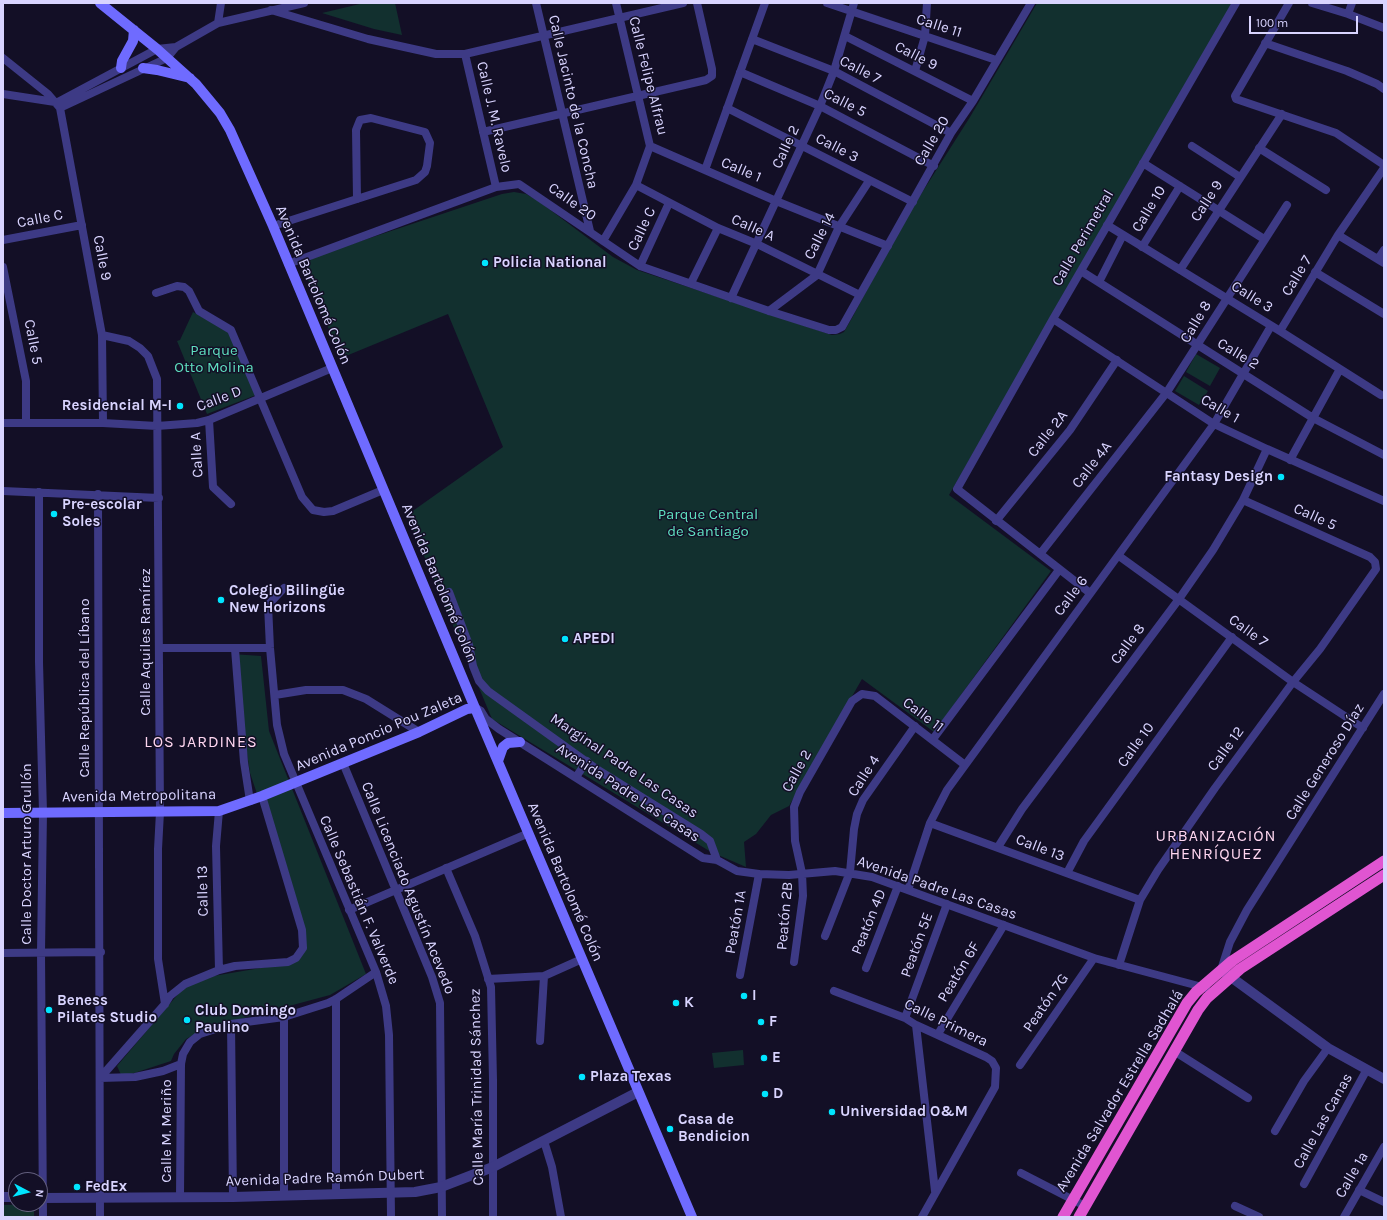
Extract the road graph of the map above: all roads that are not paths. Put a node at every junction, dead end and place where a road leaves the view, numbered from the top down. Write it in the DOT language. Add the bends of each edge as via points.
graph roads {
  1 [pos="100,3"];
  2 [pos="221,3"];
  3 [pos="304,3"];
  4 [pos="536,3"];
  5 [pos="616,3"];
  6 [pos="683,3"];
  7 [pos="697,3"];
  8 [pos="765,3"];
  9 [pos="827,3"];
  10 [pos="854,3"];
  11 [pos="927,3"];
  12 [pos="1031,3"];
  13 [pos="1236,3"];
  14 [pos="1289,3"];
  15 [pos="1312,3"];
  16 [pos="1352,3"];
  17 [pos="271,10"];
  18 [pos="852,12"];
  19 [pos="1348,14"];
  20 [pos="619,18"];
  21 [pos="218,23"];
  22 [pos="1384,28"];
  23 [pos="134,30"];
  24 [pos="543,35"];
  25 [pos="845,36"];
  26 [pos="925,36"];
  27 [pos="752,39"];
  28 [pos="1265,43"];
  29 [pos="176,47"];
  30 [pos="157,49"];
  31 [pos="465,54"];
  32 [pos="3,58"];
  33 [pos="167,58"];
  34 [pos="996,60"];
  35 [pos="120,68"];
  36 [pos="143,68"];
  37 [pos="834,71"];
  38 [pos="915,71"];
  39 [pos="740,72"];
  40 [pos="190,78"];
  41 [pos="1384,89"];
  42 [pos="3,94"];
  43 [pos="637,97"];
  44 [pos="973,101"];
  45 [pos="57,105"];
  46 [pos="820,106"];
  47 [pos="727,108"];
  48 [pos="562,113"];
  49 [pos="1282,114"];
  50 [pos="483,132"];
  51 [pos="951,134"];
  52 [pos="650,146"];
  53 [pos="802,146"];
  54 [pos="1192,146"];
  55 [pos="1258,148"];
  56 [pos="1143,163"];
  57 [pos="934,166"];
  58 [pos="1384,166"];
  59 [pos="705,170"];
  60 [pos="1240,177"];
  61 [pos="869,181"];
  62 [pos="636,185"];
  63 [pos="1180,186"];
  64 [pos="496,187"];
  65 [pos="1326,190"];
  66 [pos="357,199"];
  67 [pos="776,201"];
  68 [pos="913,202"];
  69 [pos="669,203"];
  70 [pos="1287,205"];
  71 [pos="1219,210"];
  72 [pos="82,225"];
  73 [pos="1107,225"];
  74 [pos="272,226"];
  75 [pos="839,227"];
  76 [pos="718,228"];
  77 [pos="590,231"];
  78 [pos="1123,235"];
  79 [pos="1338,235"];
  80 [pos="1264,239"];
  81 [pos="3,240"];
  82 [pos="603,241"];
  83 [pos="757,244"];
  84 [pos="888,246"];
  85 [pos="1142,247"];
  86 [pos="1384,250"];
  87 [pos="1381,261"];
  88 [pos="288,264"];
  89 [pos="640,266"];
  90 [pos="3,267"];
  91 [pos="1180,270"];
  92 [pos="1081,271"];
  93 [pos="1315,272"];
  94 [pos="817,274"];
  95 [pos="1099,282"];
  96 [pos="691,283"];
  97 [pos="156,293"];
  98 [pos="860,295"];
  99 [pos="731,298"];
  100 [pos="1226,298"];
  101 [pos="769,311"];
  102 [pos="1384,314"];
  103 [pos="1053,319"];
  104 [pos="1271,326"];
  105 [pos="1280,331"];
  106 [pos="102,335"];
  107 [pos="1198,346"];
  108 [pos="1117,360"];
  109 [pos="332,368"];
  110 [pos="1340,369"];
  111 [pos="1242,372"];
  112 [pos="1167,392"];
  113 [pos="1381,395"];
  114 [pos="261,398"];
  115 [pos="1313,418"];
  116 [pos="209,420"];
  117 [pos="3,423"];
  118 [pos="26,423"];
  119 [pos="103,423"];
  120 [pos="1214,424"];
  121 [pos="157,426"];
  122 [pos="1267,449"];
  123 [pos="1384,455"];
  124 [pos="1290,460"];
  125 [pos="383,490"];
  126 [pos="3,491"];
  127 [pos="39,492"];
  128 [pos="98,494"];
  129 [pos="160,498"];
  130 [pos="1243,500"];
  131 [pos="1384,501"];
  132 [pos="231,504"];
  133 [pos="996,521"];
  134 [pos="1040,554"];
  135 [pos="1119,556"];
  136 [pos="1375,562"];
  137 [pos="1059,570"];
  138 [pos="284,588"];
  139 [pos="449,592"];
  140 [pos="1090,593"];
  141 [pos="1179,599"];
  142 [pos="1232,637"];
  143 [pos="160,648"];
  144 [pos="270,648"];
  145 [pos="235,649"];
  146 [pos="472,662"];
  147 [pos="462,675"];
  148 [pos="1293,682"];
  149 [pos="862,694"];
  150 [pos="1384,694"];
  151 [pos="275,695"];
  152 [pos="475,708"];
  153 [pos="915,726"];
  154 [pos="1363,728"];
  155 [pos="419,732"];
  156 [pos="933,740"];
  157 [pos="520,742"];
  158 [pos="498,761"];
  159 [pos="587,761"];
  160 [pos="343,763"];
  161 [pos="965,764"];
  162 [pos="576,777"];
  163 [pos="295,783"];
  164 [pos="262,796"];
  165 [pos="250,801"];
  166 [pos="219,811"];
  167 [pos="42,812"];
  168 [pos="100,812"];
  169 [pos="160,812"];
  170 [pos="3,813"];
  171 [pos="930,823"];
  172 [pos="529,833"];
  173 [pos="998,847"];
  174 [pos="717,860"];
  175 [pos="1384,861"];
  176 [pos="446,868"];
  177 [pos="850,872"];
  178 [pos="802,873"];
  179 [pos="1067,873"];
  180 [pos="759,874"];
  181 [pos="1384,875"];
  182 [pos="898,886"];
  183 [pos="396,890"];
  184 [pos="908,890"];
  185 [pos="1140,900"];
  186 [pos="947,904"];
  187 [pos="348,910"];
  188 [pos="1004,925"];
  189 [pos="825,936"];
  190 [pos="41,952"];
  191 [pos="101,952"];
  192 [pos="3,953"];
  193 [pos="1094,958"];
  194 [pos="582,959"];
  195 [pos="794,962"];
  196 [pos="1119,965"];
  197 [pos="866,968"];
  198 [pos="219,970"];
  199 [pos="1220,971"];
  200 [pos="376,972"];
  201 [pos="740,975"];
  202 [pos="544,976"];
  203 [pos="1230,977"];
  204 [pos="488,979"];
  205 [pos="1202,987"];
  206 [pos="1214,990"];
  207 [pos="834,991"];
  208 [pos="336,999"];
  209 [pos="165,1004"];
  210 [pos="284,1017"];
  211 [pos="906,1018"];
  212 [pos="231,1024"];
  213 [pos="916,1025"];
  214 [pos="938,1034"];
  215 [pos="540,1041"];
  216 [pos="1328,1048"];
  217 [pos="1174,1051"];
  218 [pos="181,1064"];
  219 [pos="1020,1065"];
  220 [pos="1366,1071"];
  221 [pos="100,1078"];
  222 [pos="1384,1079"];
  223 [pos="638,1092"];
  224 [pos="1248,1098"];
  225 [pos="1275,1131"];
  226 [pos="544,1141"];
  227 [pos="1384,1147"];
  228 [pos="493,1167"];
  229 [pos="42,1172"];
  230 [pos="1021,1173"];
  231 [pos="1304,1184"];
  232 [pos="441,1187"];
  233 [pos="1358,1190"];
  234 [pos="935,1192"];
  235 [pos="390,1193"];
  236 [pos="336,1195"];
  237 [pos="284,1196"];
  238 [pos="180,1197"];
  239 [pos="233,1197"];
  240 [pos="48,1198"];
  241 [pos="100,1198"];
  242 [pos="1072,1200"];
  243 [pos="1384,1202"];
  244 [pos="1085,1206"];
  245 [pos="1235,1206"];
  246 [pos="100,1217"];
  247 [pos="391,1217"];
  248 [pos="442,1217"];
  249 [pos="493,1217"];
  250 [pos="561,1217"];
  251 [pos="692,1217"];
  252 [pos="922,1217"];
  253 [pos="1063,1217"];
  254 [pos="1079,1217"];
  255 [pos="1260,1217"];
  256 [pos="1344,1217"];
  1 -- 23 [label="main road, Avenida Bartolomé Colón"];
  2 -- 21 [label="street"];
  3 -- 17 [label="street"];
  4 -- 24 [label="street, Calle Jacinto de la Concha"];
  5 -- 20 [label="street, Calle Felipe Alfrau"];
  6 -- 20 [label="street"];
  7 -- 43 [label="street" via="712,76 706,80"];
  8 -- 27 [label="street"];
  9 -- 18 [label="street, Calle 11"];
  10 -- 18 [label="street, Calle 2"];
  11 -- 26 [label="street"];
  12 -- 34 [label="street, Calle 20"];
  13 -- 56 [label="street, Calle Perimetral"];
  14 -- 28 [label="street"];
  15 -- 19 [label="street"];
  16 -- 19 [label="street"];
  17 -- 21 [label="street"];
  17 -- 31 [label="street" via="383,42 436,54"];
  18 -- 25 [label="street, Calle 2"];
  18 -- 26 [label="street, Calle 11"];
  19 -- 22 [label="street"];
  20 -- 24 [label="street"];
  20 -- 43 [label="street, Calle Felipe Alfrau"];
  21 -- 29 [label="street"];
  23 -- 30 [label="main road, Avenida Bartolomé Colón"];
  23 -- 35 [label="main road"];
  24 -- 31 [label="street"];
  24 -- 48 [label="street, Calle Jacinto de la Concha"];
  25 -- 37 [label="street, Calle 2"];
  25 -- 38 [label="street, Calle 9"];
  26 -- 34 [label="street, Calle 11"];
  26 -- 38 [label="street"];
  27 -- 37 [label="street, Calle 7"];
  27 -- 39 [label="street"];
  28 -- 41 [label="street" via="1347,72"];
  28 -- 49 [label="street" via="1235,93 1236,98"];
  29 -- 30 [label="street"];
  29 -- 33 [label="street"];
  30 -- 33 [label="main road, Avenida Bartolomé Colón"];
  30 -- 35 [label="street"];
  31 -- 50 [label="street, Calle J. M. Ravelo"];
  32 -- 45 [label="street" via="48,94"];
  33 -- 36 [label="street"];
  33 -- 40 [label="main road, Avenida Bartolomé Colón"];
  34 -- 44 [label="street, Calle 20"];
  35 -- 45 [label="street"];
  36 -- 40 [label="main road"];
  36 -- 45 [label="street"];
  37 -- 46 [label="street, Calle 2"];
  37 -- 51 [label="street, Calle 7"];
  38 -- 44 [label="street, Calle 9"];
  39 -- 46 [label="street, Calle 5"];
  39 -- 47 [label="street"];
  40 -- 74 [label="main road, Avenida Bartolomé Colón" via="230,130"];
  42 -- 45 [label="street"];
  43 -- 48 [label="street"];
  43 -- 52 [label="street, Calle Felipe Alfrau"];
  44 -- 51 [label="street, Calle 20"];
  45 -- 72 [label="street, Calle 9"];
  46 -- 53 [label="street, Calle 2"];
  46 -- 57 [label="street, Calle 5"];
  47 -- 53 [label="street, Calle 3"];
  47 -- 59 [label="street"];
  48 -- 50 [label="street"];
  48 -- 77 [label="street, Calle Jacinto de la Concha"];
  49 -- 55 [label="street, Calle 9"];
  49 -- 58 [label="street" via="1336,133"];
  50 -- 64 [label="street, Calle J. M. Ravelo"];
  51 -- 57 [label="street, Calle 20"];
  52 -- 59 [label="street, Calle 1"];
  52 -- 62 [label="street, Calle Felipe Alfrau"];
  53 -- 61 [label="street, Calle 3"];
  53 -- 67 [label="street, Calle 2"];
  54 -- 60 [label="street"];
  55 -- 60 [label="street, Calle 9"];
  55 -- 65 [label="street"];
  56 -- 63 [label="street"];
  56 -- 73 [label="street, Calle Perimetral"];
  57 -- 68 [label="street, Calle 20"];
  58 -- 79 [label="street, Calle 7"];
  59 -- 67 [label="street, Calle 1"];
  60 -- 71 [label="street, Calle 9"];
  61 -- 68 [label="street, Calle 3"];
  61 -- 75 [label="street, Calle 14"];
  62 -- 69 [label="street, Calle A"];
  62 -- 82 [label="street, Calle Felipe Alfrau"];
  63 -- 71 [label="street"];
  63 -- 85 [label="street, Calle 10"];
  64 -- 77 [label="street, Calle 20" via="520,184"];
  64 -- 88 [label="street, Calle 20"];
  66 -- 66 [label="street" via="356,130 360,120 371,118 425,132 430,143 427,166 422,176 409,183"];
  66 -- 74 [label="street"];
  67 -- 75 [label="street, Calle 1"];
  67 -- 83 [label="street, Calle 2"];
  68 -- 84 [label="street, Calle 20"];
  69 -- 76 [label="street, Calle A"];
  69 -- 89 [label="street, Calle C"];
  70 -- 80 [label="street, Calle 8"];
  71 -- 80 [label="street"];
  71 -- 91 [label="street, Calle 9"];
  72 -- 81 [label="street, Calle C"];
  72 -- 106 [label="street, Calle 9"];
  73 -- 78 [label="street, Calle 3"];
  73 -- 92 [label="street, Calle Perimetral"];
  74 -- 88 [label="main road, Avenida Bartolomé Colón"];
  75 -- 84 [label="street, Calle 1"];
  75 -- 94 [label="street, Calle 14"];
  76 -- 83 [label="street, Calle A"];
  76 -- 96 [label="street"];
  77 -- 82 [label="street, Calle 20"];
  78 -- 85 [label="street, Calle 3"];
  78 -- 95 [label="street"];
  79 -- 87 [label="street"];
  79 -- 93 [label="street, Calle 7"];
  80 -- 100 [label="street, Calle 8"];
  82 -- 89 [label="street, Calle 20"];
  83 -- 94 [label="street, Calle A"];
  83 -- 99 [label="street, Calle 2"];
  84 -- 98 [label="street, Calle 20"];
  85 -- 91 [label="street, Calle 3"];
  86 -- 87 [label="street"];
  88 -- 109 [label="main road, Avenida Bartolomé Colón"];
  89 -- 96 [label="street, Calle 20"];
  90 -- 118 [label="street, Calle 5" via="26,381"];
  91 -- 100 [label="street, Calle 3"];
  92 -- 95 [label="street, Calle 2"];
  92 -- 103 [label="street, Calle Perimetral"];
  93 -- 102 [label="street"];
  93 -- 105 [label="street, Calle 7"];
  94 -- 98 [label="street, Calle A"];
  94 -- 101 [label="street, Calle 14"];
  95 -- 107 [label="street, Calle 2"];
  96 -- 99 [label="street, Calle 20"];
  97 -- 114 [label="street" via="177,286 184,287 189,291 199,311 231,330"];
  98 -- 101 [label="street, Calle 20" via="842,327 836,330"];
  99 -- 101 [label="street, Calle 20"];
  100 -- 104 [label="street, Calle 3"];
  100 -- 107 [label="street, Calle 8"];
  103 -- 108 [label="street, Calle 1"];
  103 -- 133 [label="street, Calle Perimetral" via="957,489"];
  104 -- 105 [label="street, Calle 3"];
  104 -- 111 [label="street, Calle 6"];
  105 -- 110 [label="street, Calle 3"];
  106 -- 119 [label="street, Calle 9"];
  106 -- 121 [label="street, Calle Aquiles Ramírez" via="129,341 148,356 157,379"];
  107 -- 111 [label="street, Calle 2"];
  107 -- 112 [label="street, Calle 8"];
  108 -- 112 [label="street, Calle 1"];
  108 -- 133 [label="street, Calle 2A" via="1070,430"];
  109 -- 114 [label="street, Calle D"];
  109 -- 125 [label="main road, Avenida Bartolomé Colón"];
  110 -- 113 [label="street, Calle 3"];
  110 -- 115 [label="street"];
  111 -- 115 [label="street, Calle 2"];
  111 -- 120 [label="street, Calle 6"];
  112 -- 120 [label="street, Calle 1"];
  112 -- 134 [label="street, Calle 4A"];
  114 -- 116 [label="street, Calle D"];
  114 -- 125 [label="street" via="302,497 313,510 333,511"];
  115 -- 123 [label="street, Calle 2"];
  115 -- 124 [label="street"];
  116 -- 121 [label="street, Calle D" via="184,425"];
  116 -- 132 [label="street, Calle A" via="213,487"];
  117 -- 118 [label="street, Calle D"];
  118 -- 119 [label="street, Calle D"];
  119 -- 121 [label="street, Calle D"];
  120 -- 122 [label="street, Calle 1"];
  120 -- 135 [label="street, Calle 6"];
  121 -- 129 [label="street, Calle Aquiles Ramírez"];
  122 -- 124 [label="street, Calle 1"];
  122 -- 130 [label="street, Calle 8"];
  124 -- 131 [label="street, Calle 1"];
  125 -- 147 [label="main road, Avenida Bartolomé Colón"];
  126 -- 127 [label="street"];
  127 -- 128 [label="street"];
  127 -- 167 [label="street, Calle Doctor Arturo Grullón"];
  128 -- 129 [label="street"];
  128 -- 168 [label="street, Calle República del Líbano"];
  129 -- 143 [label="street, Calle Aquiles Ramírez"];
  130 -- 136 [label="street, Calle 5" via="1370,557"];
  130 -- 141 [label="street, Calle 8"];
  133 -- 134 [label="street"];
  134 -- 137 [label="street"];
  135 -- 140 [label="street, Calle 6"];
  135 -- 141 [label="street, Calle 7"];
  136 -- 148 [label="street, Calle 12" via="1376,569 1320,649"];
  137 -- 140 [label="street"];
  137 -- 156 [label="street"];
  138 -- 144 [label="street, Calle Sebastián F. Valverde" via="268,606"];
  139 -- 146 [label="street, Marginal Padre Las Casas" via="469,645"];
  140 -- 161 [label="street, Calle 6"];
  141 -- 142 [label="street, Calle 7"];
  141 -- 173 [label="street, Calle 8" via="1022,809"];
  142 -- 148 [label="street, Calle 7"];
  142 -- 179 [label="street, Calle 10" via="1084,841"];
  143 -- 145 [label="street"];
  143 -- 169 [label="street, Calle Aquiles Ramírez"];
  144 -- 145 [label="street"];
  144 -- 151 [label="street, Calle Sebastián F. Valverde"];
  145 -- 165 [label="street" via="244,762"];
  146 -- 147 [label="street"];
  146 -- 159 [label="street, Marginal Padre Las Casas" via="479,681 488,691"];
  147 -- 152 [label="main road, Avenida Bartolomé Colón"];
  148 -- 154 [label="street, Calle 7"];
  148 -- 185 [label="street, Calle 12" via="1176,843"];
  149 -- 153 [label="street, Calle 11" via="875,696"];
  149 -- 178 [label="street, Calle 2" via="852,700 796,800 793,815 797,854"];
  150 -- 154 [label="street, Calle Generoso Díaz"];
  151 -- 155 [label="street" via="306,690 343,690 366,699"];
  151 -- 163 [label="street, Calle Sebastián F. Valverde" via="277,725"];
  152 -- 155 [label="main road, Avenida Poncio Pou Zaleta" via="467,709"];
  152 -- 157 [label="street, Avenida Padre Las Casas"];
  152 -- 158 [label="main road, Avenida Bartolomé Colón"];
  153 -- 156 [label="street, Calle 11"];
  153 -- 177 [label="street, Calle 4" via="863,800 854,829"];
  154 -- 199 [label="street, Calle Generoso Díaz" via="1247,910 1230,942"];
  155 -- 160 [label="main road, Avenida Poncio Pou Zaleta"];
  156 -- 161 [label="street, Calle 11"];
  157 -- 158 [label="main road" via="508,743 503,747"];
  157 -- 162 [label="street, Avenida Padre Las Casas"];
  158 -- 172 [label="main road, Avenida Bartolomé Colón"];
  159 -- 162 [label="street"];
  159 -- 174 [label="street, Marginal Padre Las Casas" via="710,841"];
  160 -- 163 [label="main road, Avenida Poncio Pou Zaleta"];
  160 -- 183 [label="street, Calle Licenciado Agustín Acevedo"];
  161 -- 171 [label="street, Calle 6" via="947,790"];
  162 -- 174 [label="street, Avenida Padre Las Casas" via="703,858"];
  163 -- 164 [label="main road, Avenida Metropolitana"];
  163 -- 187 [label="street, Calle Sebastián F. Valverde"];
  164 -- 165 [label="main road, Avenida Metropolitana"];
  164 -- 198 [label="street" via="302,930 303,948 296,958 288,962 236,966"];
  165 -- 166 [label="main road, Avenida Metropolitana"];
  166 -- 169 [label="main road, Avenida Metropolitana"];
  166 -- 198 [label="street, Calle 13" via="216,846"];
  167 -- 168 [label="main road, Avenida Metropolitana"];
  167 -- 170 [label="main road, Avenida Metropolitana"];
  167 -- 190 [label="street, Calle Doctor Arturo Grullón"];
  168 -- 169 [label="main road, Avenida Metropolitana"];
  168 -- 191 [label="street, Calle República del Líbano"];
  169 -- 209 [label="street, Calle Aquiles Ramírez" via="158,959"];
  171 -- 173 [label="street, Calle 13"];
  171 -- 184 [label="street, Calle 6"];
  172 -- 176 [label="street"];
  172 -- 194 [label="main road, Avenida Bartolomé Colón"];
  173 -- 179 [label="street, Calle 13"];
  174 -- 180 [label="street, Avenida Padre Las Casas" via="737,871"];
  175 -- 199 [label="highway, Avenida Salvador Estrella Sadhalá"];
  176 -- 183 [label="street"];
  176 -- 204 [label="street, Calle María Trinidad Sánchez" via="474,936"];
  177 -- 178 [label="street, Avenida Padre Las Casas" via="835,870"];
  177 -- 182 [label="street, Avenida Padre Las Casas"];
  177 -- 189 [label="street, Calle 4"];
  178 -- 180 [label="street, Avenida Padre Las Casas"];
  178 -- 195 [label="street, Peatón 2B" via="802,913"];
  179 -- 185 [label="street, Calle 13"];
  180 -- 201 [label="street, Peatón 1A"];
  181 -- 203 [label="highway, Avenida Salvador Estrella Sadhalá"];
  182 -- 184 [label="street, Avenida Padre Las Casas"];
  182 -- 197 [label="street, Peatón 4D"];
  183 -- 187 [label="street"];
  183 -- 232 [label="street, Calle Licenciado Agustín Acevedo" via="440,1003"];
  184 -- 186 [label="street, Avenida Padre Las Casas"];
  185 -- 196 [label="street, Calle 12"];
  186 -- 188 [label="street, Avenida Padre Las Casas"];
  186 -- 211 [label="street, Peatón 5E"];
  187 -- 200 [label="street, Calle Sebastián F. Valverde"];
  188 -- 193 [label="street, Avenida Padre Las Casas"];
  188 -- 214 [label="street, Peatón 6F"];
  190 -- 191 [label="street"];
  190 -- 192 [label="street"];
  190 -- 229 [label="street, Calle Doctor Arturo Grullón"];
  191 -- 221 [label="street, Calle República del Líbano"];
  193 -- 196 [label="street, Avenida Padre Las Casas"];
  193 -- 219 [label="street, Peatón 7G"];
  194 -- 202 [label="street"];
  194 -- 223 [label="main road, Avenida Bartolomé Colón"];
  196 -- 205 [label="street, Avenida Padre Las Casas"];
  198 -- 209 [label="street" via="185,984 170,996"];
  199 -- 203 [label="street"];
  199 -- 205 [label="highway, Avenida Salvador Estrella Sadhalá"];
  200 -- 208 [label="street, Calle M. Meriño"];
  200 -- 235 [label="street, Calle Sebastián F. Valverde" via="386,1006 389,1035"];
  202 -- 204 [label="street"];
  202 -- 215 [label="street"];
  203 -- 206 [label="highway, Avenida Salvador Estrella Sadhalá"];
  203 -- 216 [label="street"];
  204 -- 228 [label="street, Calle María Trinidad Sánchez" via="492,1003"];
  205 -- 206 [label="street, Avenida Padre Las Casas"];
  205 -- 242 [label="highway, Avenida Salvador Estrella Sadhalá" via="1187,1003"];
  206 -- 217 [label="highway, Avenida Salvador Estrella Sadhalá" via="1198,1010"];
  207 -- 211 [label="street, Calle Primera"];
  208 -- 210 [label="street, Calle M. Meriño"];
  208 -- 236 [label="street"];
  209 -- 221 [label="street"];
  210 -- 212 [label="street, Calle M. Meriño"];
  210 -- 237 [label="street"];
  211 -- 213 [label="street, Calle Primera"];
  212 -- 218 [label="street, Calle M. Meriño" via="194,1038 186,1047"];
  212 -- 239 [label="street"];
  213 -- 214 [label="street, Calle Primera"];
  213 -- 234 [label="street"];
  214 -- 234 [label="street, Calle Primera" via="992,1061 997,1077 995,1086"];
  216 -- 220 [label="street"];
  216 -- 225 [label="street" via="1304,1081"];
  217 -- 224 [label="street"];
  217 -- 244 [label="highway, Avenida Salvador Estrella Sadhalá"];
  218 -- 221 [label="street" via="135,1077"];
  218 -- 238 [label="street, Calle M. Meriño"];
  220 -- 222 [label="street"];
  220 -- 231 [label="street, Calle Las Canas"];
  221 -- 241 [label="street, Calle República del Líbano"];
  223 -- 226 [label="street, Avenida Padre Ramón Dubert"];
  223 -- 251 [label="main road, Avenida Bartolomé Colón"];
  226 -- 228 [label="street, Avenida Padre Ramón Dubert"];
  226 -- 250 [label="street" via="552,1167"];
  227 -- 233 [label="street, Calle 1a"];
  228 -- 232 [label="street, Avenida Padre Ramón Dubert"];
  228 -- 249 [label="street, Calle María Trinidad Sánchez"];
  230 -- 242 [label="street"];
  232 -- 235 [label="street, Avenida Padre Ramón Dubert"];
  232 -- 248 [label="street, Calle Licenciado Agustín Acevedo"];
  233 -- 243 [label="street"];
  233 -- 256 [label="street, Calle 1a"];
  234 -- 252 [label="street, Calle Primera"];
  235 -- 236 [label="street, Avenida Padre Ramón Dubert"];
  235 -- 247 [label="street, Calle Sebastián F. Valverde"];
  236 -- 237 [label="street, Avenida Padre Ramón Dubert"];
  237 -- 239 [label="street, Avenida Padre Ramón Dubert"];
  238 -- 239 [label="street, Avenida Padre Ramón Dubert"];
  238 -- 241 [label="street, Avenida Padre Ramón Dubert"];
  240 -- 241 [label="street, Avenida Padre Ramón Dubert"];
  241 -- 246 [label="street, Calle República del Líbano"];
  242 -- 244 [label="street"];
  242 -- 253 [label="highway, Avenida Salvador Estrella Sadhalá"];
  244 -- 254 [label="highway, Avenida Salvador Estrella Sadhalá"];
  245 -- 255 [label="street"];
}
